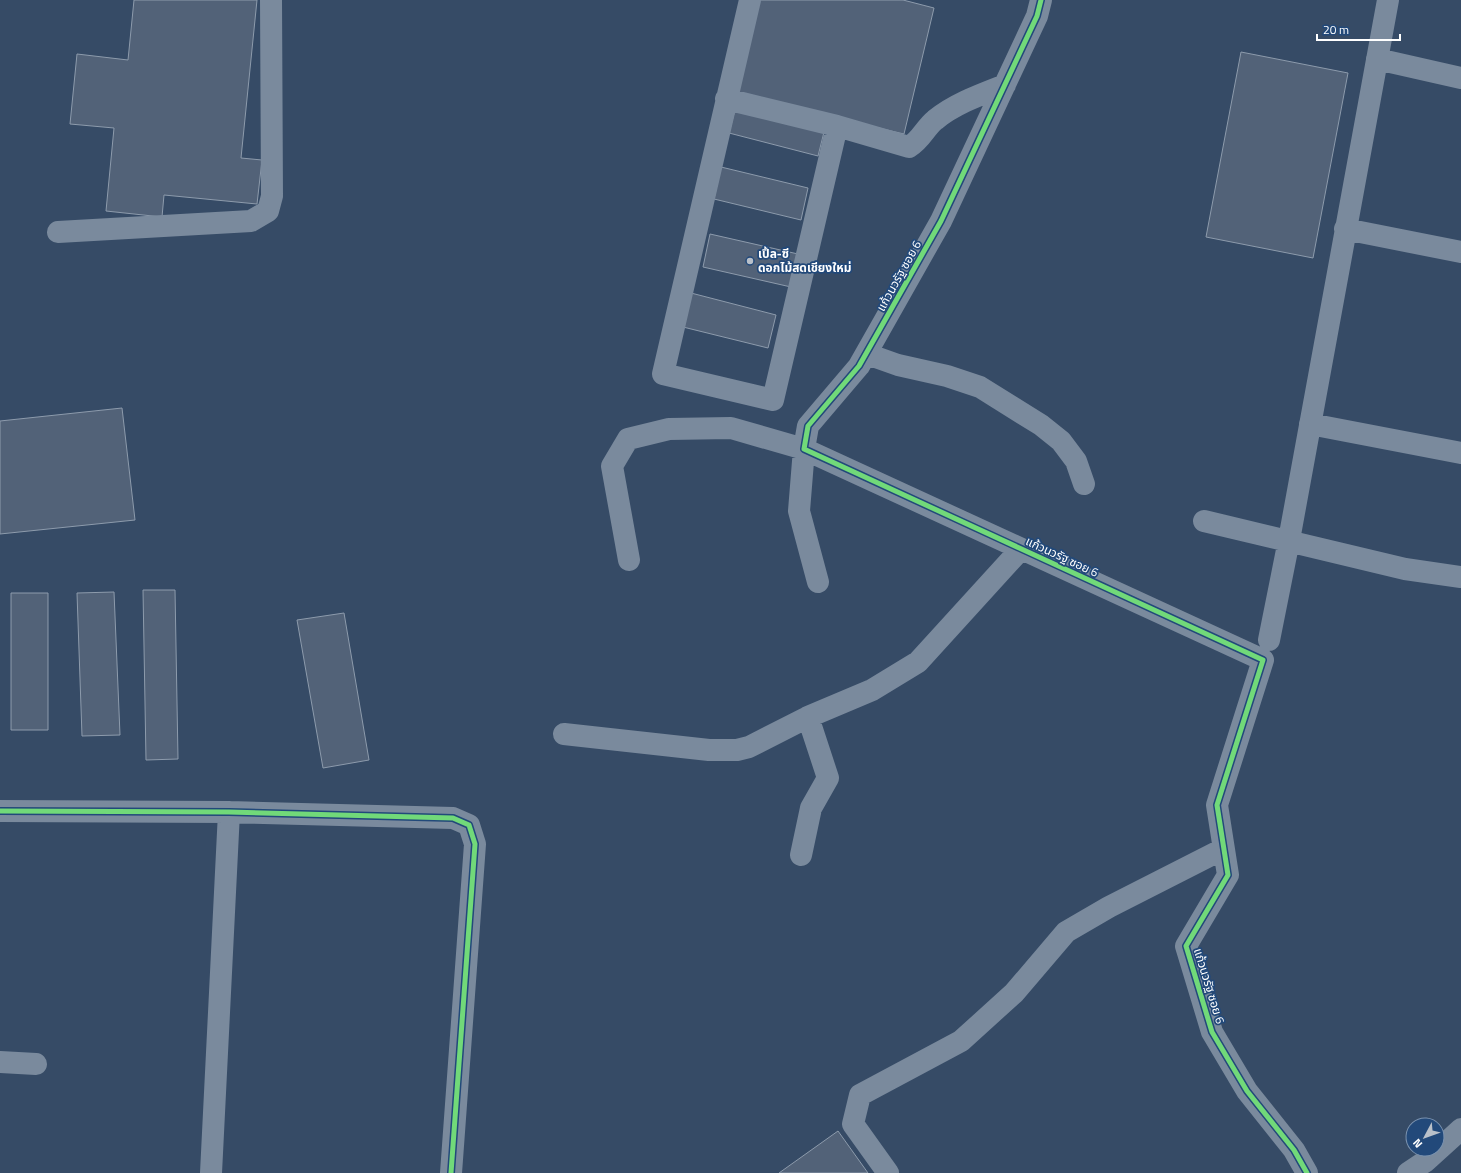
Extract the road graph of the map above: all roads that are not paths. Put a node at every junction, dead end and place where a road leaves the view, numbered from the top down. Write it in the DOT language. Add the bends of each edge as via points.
graph roads {
  1 [pos="271,0"];
  2 [pos="750,0"];
  3 [pos="1041,0"];
  4 [pos="1388,0"];
  5 [pos="1377,60"];
  6 [pos="1461,78"];
  7 [pos="1005,85"];
  8 [pos="726,99"];
  9 [pos="837,126"];
  10 [pos="1345,230"];
  11 [pos="58,232"];
  12 [pos="1461,252"];
  13 [pos="867,354"];
  14 [pos="1310,424"];
  15 [pos="804,449"];
  16 [pos="1461,453"];
  17 [pos="1084,484"];
  18 [pos="1204,521"];
  19 [pos="1289,540"];
  20 [pos="1021,549"];
  21 [pos="629,560"];
  22 [pos="1461,577"];
  23 [pos="818,582"];
  24 [pos="1269,640"];
  25 [pos="808,717"];
  26 [pos="564,734"];
  27 [pos="0,811"];
  28 [pos="229,812"];
  29 [pos="1223,849"];
  30 [pos="801,855"];
  31 [pos="0,1062"];
  32 [pos="36,1064"];
  33 [pos="1461,1129"];
  34 [pos="211,1173"];
  35 [pos="451,1173"];
  36 [pos="888,1173"];
  37 [pos="1307,1173"];
  38 [pos="1408,1173"];
  1 -- 11 [label="street" via="272,196 268,211 251,221"];
  2 -- 8 [label="street"];
  3 -- 7 [label="street, แก้วนวรัฐ ซอย 6" via="1037,16"];
  4 -- 5 [label="street"];
  5 -- 6 [label="street"];
  5 -- 10 [label="street"];
  7 -- 9 [label="street" via="978,96 934,120 917,142 909,147"];
  7 -- 13 [label="street, แก้วนวรัฐ ซอย 6" via="941,221"];
  8 -- 9 [label="street"];
  8 -- 9 [label="street" via="663,374 772,400"];
  10 -- 12 [label="street"];
  10 -- 14 [label="street"];
  13 -- 15 [label="street, แก้วนวรัฐ ซอย 6" via="860,366 808,426"];
  13 -- 17 [label="street" via="980,387 1061,440 1076,460"];
  14 -- 16 [label="street"];
  14 -- 19 [label="street"];
  15 -- 20 [label="street, แก้วนวรัฐ ซอย 6"];
  15 -- 21 [label="street" via="731,428 669,429 628,439 612,466"];
  15 -- 23 [label="street" via="799,511"];
  18 -- 19 [label="street"];
  19 -- 22 [label="street" via="1405,569"];
  19 -- 24 [label="street"];
  20 -- 25 [label="street" via="918,662 872,690"];
  20 -- 29 [label="street, แก้วนวรัฐ ซอย 6" via="1263,660 1217,805"];
  25 -- 26 [label="street" via="749,747 737,750 709,750"];
  25 -- 30 [label="street" via="828,778 811,808"];
  27 -- 28 [label="street"];
  28 -- 34 [label="street"];
  28 -- 35 [label="street" via="453,818 469,825 475,844"];
  29 -- 36 [label="street" via="1109,907 1066,932 1014,993 961,1040 860,1095 853,1124"];
  29 -- 37 [label="street, แก้วนวรัฐ ซอย 6" via="1228,875 1186,946 1212,1032 1248,1091 1294,1150"];
  31 -- 32 [label="street"];
  33 -- 38 [label="street" via="1426,1161"];
}
